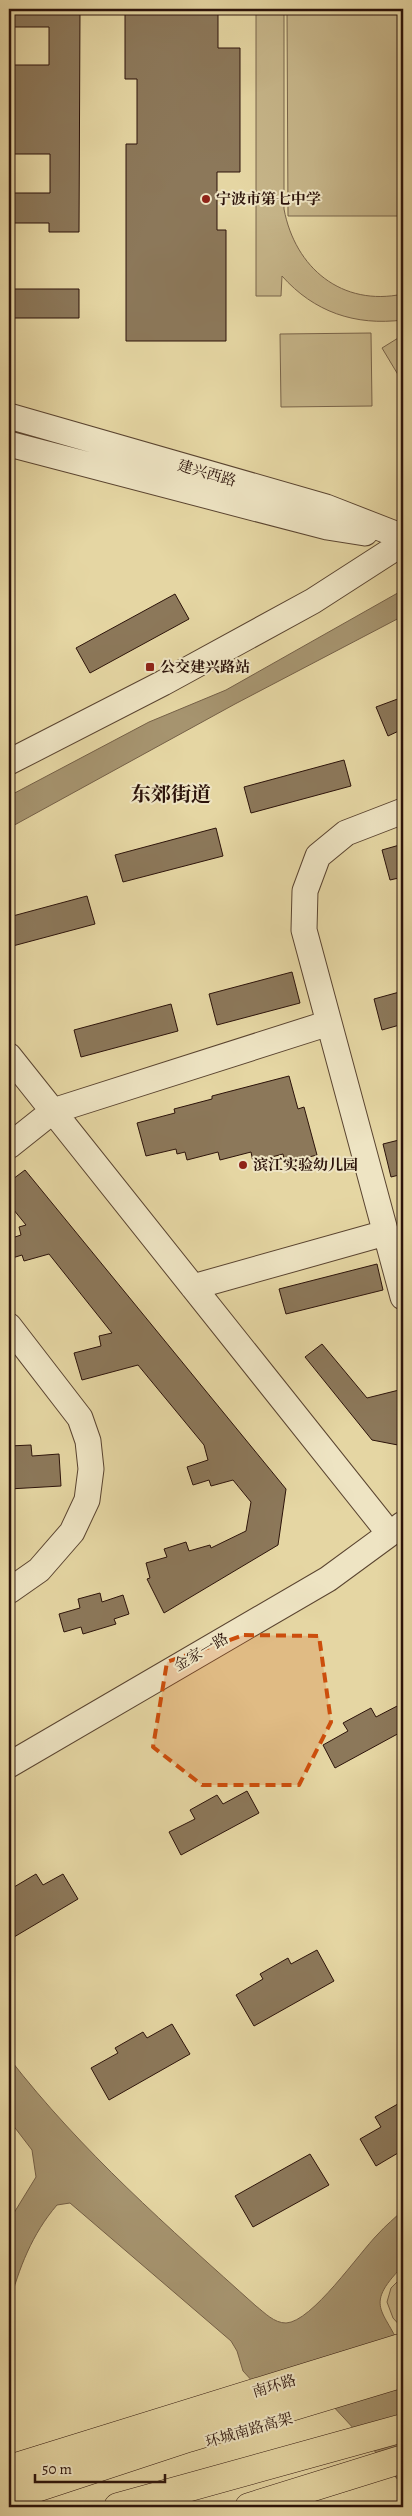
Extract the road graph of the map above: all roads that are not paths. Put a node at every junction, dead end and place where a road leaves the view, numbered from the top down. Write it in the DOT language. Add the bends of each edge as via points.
graph roads {
  1 [pos="9,416"];
  2 [pos="9,444"];
  3 [pos="403,538"];
  4 [pos="403,543"];
  5 [pos="9,762"];
  6 [pos="403,811"];
  7 [pos="329,1024"];
  8 [pos="9,1056"];
  9 [pos="52,1111"];
  10 [pos="9,1146"];
  11 [pos="385,1233"];
  12 [pos="193,1287"];
  13 [pos="403,1298"];
  14 [pos="9,1326"];
  15 [pos="396,1528"];
  16 [pos="9,1591"];
  17 [pos="9,1765"];
  18 [pos="403,2347"];
  19 [pos="403,2373"];
  20 [pos="403,2385"];
  21 [pos="403,2428"];
  22 [pos="403,2459"];
  23 [pos="9,2469"];
  24 [pos="9,2498"];
  25 [pos="118,2507"];
  26 [pos="250,2507"];
  1 -- 3 [label="street, 建兴西路" via="326,507"];
  2 -- 3 [label="street, 建兴西路" via="327,527"];
  4 -- 5 [label="street" via="313,601"];
  6 -- 7 [label="street" via="346,833 318,856 305,891 304,930"];
  7 -- 9 [label="street"];
  7 -- 11 [label="street"];
  8 -- 9 [label="street"];
  9 -- 10 [label="street"];
  9 -- 12 [label="street"];
  11 -- 12 [label="street"];
  11 -- 13 [label="street"];
  12 -- 15 [label="street"];
  14 -- 16 [label="street" via="80,1418 88,1441 91,1469 87,1500 72,1532 39,1570"];
  15 -- 17 [label="street, 金家一路" via="328,1580"];
  18 -- 23 [label="main road, 南环路"];
  19 -- 24 [label="main road" via="188,2438"];
  20 -- 24 [label="main road, 环城南路高架"];
  21 -- 25 [label="main road"];
  22 -- 26 [label="main road"];
}
